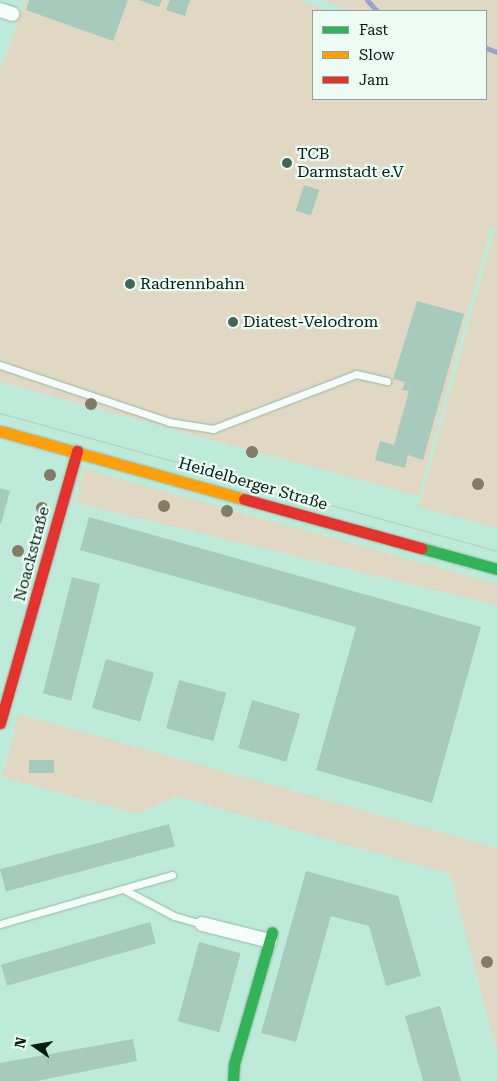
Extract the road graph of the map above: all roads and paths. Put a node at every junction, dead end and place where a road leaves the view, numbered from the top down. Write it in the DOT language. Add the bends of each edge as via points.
graph roads {
  1 [pos="0,364"];
  2 [pos="387,381"];
  3 [pos="0,430"];
  4 [pos="77,451"];
  5 [pos="497,569"];
  6 [pos="0,723"];
  7 [pos="172,875"];
  8 [pos="123,889"];
  9 [pos="0,924"];
  10 [pos="202,924"];
  11 [pos="271,937"];
  12 [pos="233,1081"];
  1 -- 2 [label="lane" via="169,422 213,429 356,374"];
  3 -- 4 [label="street, Heidelberger Straße"];
  4 -- 5 [label="street, Heidelberger Straße"];
  4 -- 6 [label="street, Noackstraße"];
  7 -- 8 [label="lane"];
  8 -- 9 [label="lane"];
  8 -- 10 [label="lane" via="174,916"];
  10 -- 11 [label="street"];
  11 -- 12 [label="street" via="234,1064"];
}
